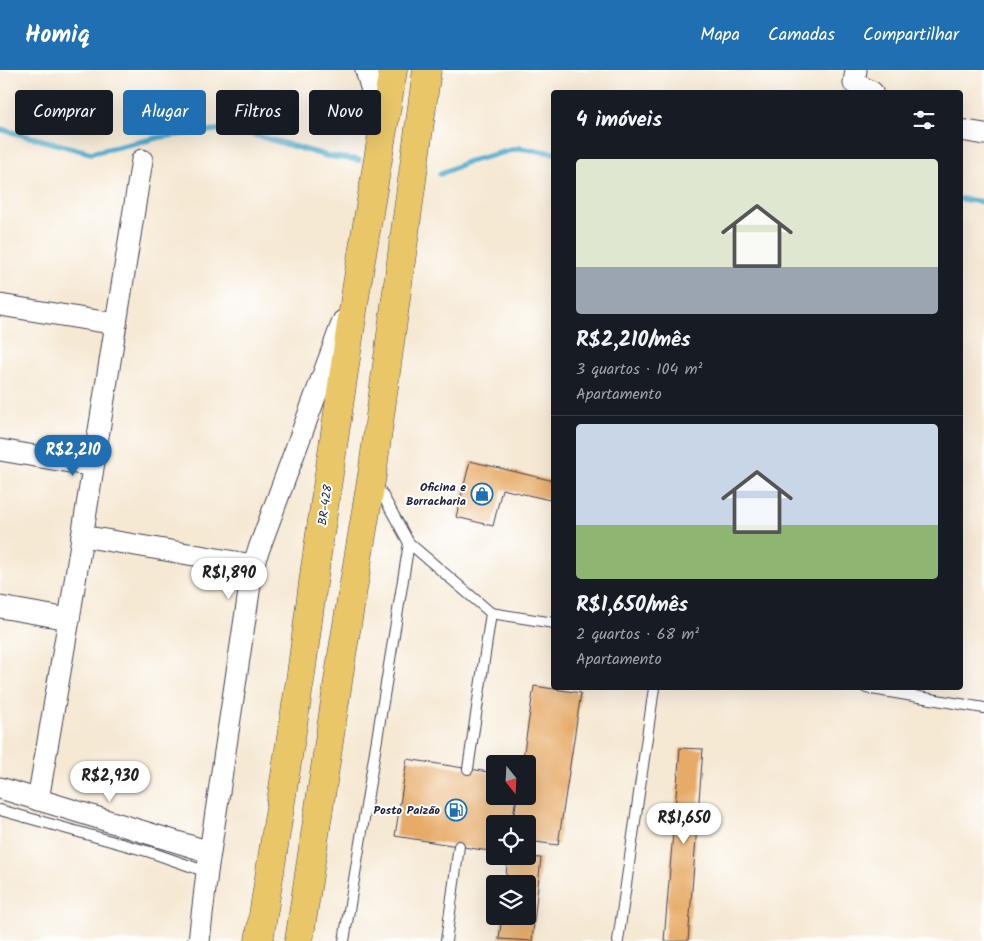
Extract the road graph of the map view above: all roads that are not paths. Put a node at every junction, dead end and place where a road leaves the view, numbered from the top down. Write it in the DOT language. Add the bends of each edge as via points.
graph roads {
  1 [pos="366,70"];
  2 [pos="393,70"];
  3 [pos="427,70"];
  4 [pos="856,70"];
  5 [pos="868,90"];
  6 [pos="383,128"];
  7 [pos="963,130"];
  8 [pos="984,134"];
  9 [pos="142,160"];
  10 [pos="357,284"];
  11 [pos="0,305"];
  12 [pos="116,324"];
  13 [pos="0,450"];
  14 [pos="93,466"];
  15 [pos="372,475"];
  16 [pos="82,536"];
  17 [pos="409,543"];
  18 [pos="253,566"];
  19 [pos="0,607"];
  20 [pos="491,614"];
  21 [pos="70,619"];
  22 [pos="551,623"];
  23 [pos="654,690"];
  24 [pos="878,690"];
  25 [pos="984,708"];
  26 [pos="468,769"];
  27 [pos="0,788"];
  28 [pos="38,800"];
  29 [pos="0,810"];
  30 [pos="459,846"];
  31 [pos="208,862"];
  32 [pos="199,941"];
  33 [pos="259,941"];
  34 [pos="299,941"];
  35 [pos="344,941"];
  36 [pos="446,941"];
  37 [pos="618,941"];
  1 -- 6 [label="street"];
  2 -- 6 [label="highway, BR-428 / BR-428"];
  3 -- 15 [label="highway"];
  4 -- 5 [label="street" via="854,83"];
  6 -- 10 [label="highway, BR-428 / BR-428"];
  7 -- 8 [label="street"];
  9 -- 12 [label="street"];
  10 -- 18 [label="street"];
  10 -- 33 [label="highway, BR-428 / BR-428"];
  11 -- 12 [label="street"];
  12 -- 14 [label="street"];
  13 -- 14 [label="street"];
  14 -- 16 [label="street"];
  15 -- 17 [label="lane"];
  15 -- 34 [label="highway"];
  16 -- 18 [label="street"];
  16 -- 21 [label="street"];
  17 -- 20 [label="lane"];
  17 -- 35 [label="lane"];
  18 -- 31 [label="street"];
  19 -- 21 [label="street"];
  20 -- 22 [label="lane"];
  20 -- 26 [label="lane"];
  21 -- 28 [label="street"];
  23 -- 37 [label="lane"];
  24 -- 25 [label="lane"];
  27 -- 28 [label="street"];
  28 -- 31 [label="street"];
  29 -- 31 [label="lane" via="150,852"];
  30 -- 36 [label="lane"];
  31 -- 32 [label="street"];
}
